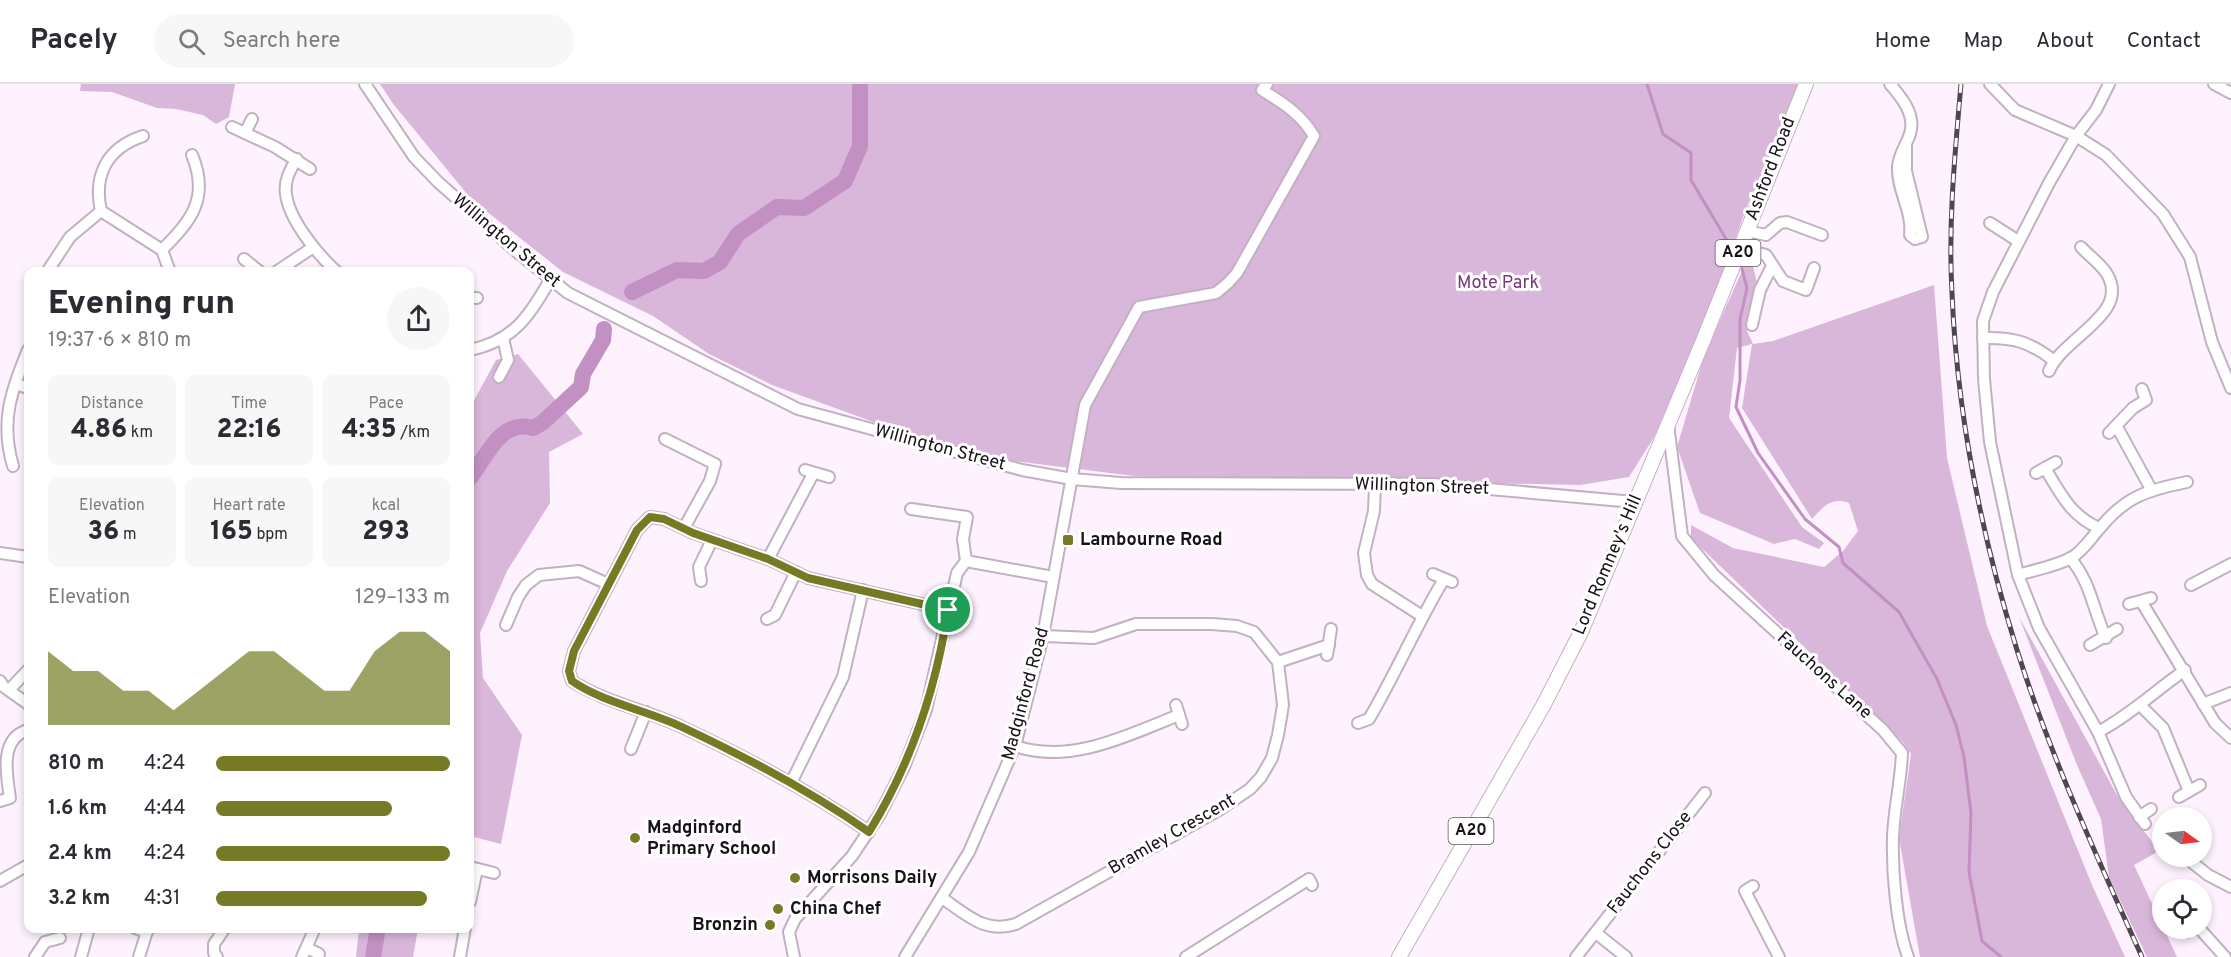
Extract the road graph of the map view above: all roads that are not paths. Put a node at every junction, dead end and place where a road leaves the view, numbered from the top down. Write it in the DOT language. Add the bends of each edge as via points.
graph roads {
  1 [pos="365,84"];
  2 [pos="1267,84"];
  3 [pos="1806,84"];
  4 [pos="1890,84"];
  5 [pos="1990,84"];
  6 [pos="2109,84"];
  7 [pos="2214,84"];
  8 [pos="2231,93"];
  9 [pos="252,119"];
  10 [pos="232,127"];
  11 [pos="245,133"];
  12 [pos="143,136"];
  13 [pos="2076,136"];
  14 [pos="1906,143"];
  15 [pos="192,155"];
  16 [pos="297,159"];
  17 [pos="310,169"];
  18 [pos="101,211"];
  19 [pos="1990,223"];
  20 [pos="1747,231"];
  21 [pos="1822,235"];
  22 [pos="2018,241"];
  23 [pos="312,248"];
  24 [pos="1740,248"];
  25 [pos="162,250"];
  26 [pos="2082,254"];
  27 [pos="1772,266"];
  28 [pos="50,267"];
  29 [pos="168,267"];
  30 [pos="284,267"];
  31 [pos="332,267"];
  32 [pos="1814,268"];
  33 [pos="550,280"];
  34 [pos="1752,325"];
  35 [pos="503,338"];
  36 [pos="1983,338"];
  37 [pos="474,349"];
  38 [pos="2054,360"];
  39 [pos="24,361"];
  40 [pos="2049,371"];
  41 [pos="499,377"];
  42 [pos="16,384"];
  43 [pos="24,387"];
  44 [pos="2231,388"];
  45 [pos="2142,389"];
  46 [pos="1668,421"];
  47 [pos="665,440"];
  48 [pos="2056,462"];
  49 [pos="13,466"];
  50 [pos="829,477"];
  51 [pos="1072,479"];
  52 [pos="1375,485"];
  53 [pos="2182,486"];
  54 [pos="2151,489"];
  55 [pos="1634,502"];
  56 [pos="911,509"];
  57 [pos="684,528"];
  58 [pos="2099,528"];
  59 [pos="712,540"];
  60 [pos="0,553"];
  61 [pos="24,556"];
  62 [pos="2070,558"];
  63 [pos="768,559"];
  64 [pos="966,561"];
  65 [pos="2231,564"];
  66 [pos="796,572"];
  67 [pos="1433,574"];
  68 [pos="2018,575"];
  69 [pos="1053,577"];
  70 [pos="701,581"];
  71 [pos="608,584"];
  72 [pos="2191,585"];
  73 [pos="863,590"];
  74 [pos="2129,604"];
  75 [pos="948,610"];
  76 [pos="1422,616"];
  77 [pos="767,619"];
  78 [pos="506,625"];
  79 [pos="2117,629"];
  80 [pos="1331,630"];
  81 [pos="1042,636"];
  82 [pos="2106,638"];
  83 [pos="2090,645"];
  84 [pos="1278,662"];
  85 [pos="2185,670"];
  86 [pos="24,674"];
  87 [pos="0,681"];
  88 [pos="9,690"];
  89 [pos="2231,693"];
  90 [pos="24,701"];
  91 [pos="2203,704"];
  92 [pos="2141,705"];
  93 [pos="646,712"];
  94 [pos="1179,715"];
  95 [pos="1358,723"];
  96 [pos="24,732"];
  97 [pos="2098,732"];
  98 [pos="2231,738"];
  99 [pos="1015,746"];
  100 [pos="631,749"];
  101 [pos="791,783"];
  102 [pos="2200,785"];
  103 [pos="2190,791"];
  104 [pos="1705,794"];
  105 [pos="2179,797"];
  106 [pos="8,801"];
  107 [pos="2151,809"];
  108 [pos="869,832"];
  109 [pos="24,867"];
  110 [pos="2202,867"];
  111 [pos="474,868"];
  112 [pos="494,873"];
  113 [pos="0,881"];
  114 [pos="1310,882"];
  115 [pos="1753,886"];
  116 [pos="2231,887"];
  117 [pos="942,898"];
  118 [pos="39,933"];
  119 [pos="88,933"];
  120 [pos="146,933"];
  121 [pos="223,933"];
  122 [pos="228,933"];
  123 [pos="313,933"];
  124 [pos="464,933"];
  125 [pos="1596,933"];
  126 [pos="60,938"];
  127 [pos="234,938"];
  128 [pos="2209,939"];
  129 [pos="45,942"];
  130 [pos="304,952"];
  131 [pos="319,954"];
  132 [pos="35,957"];
  133 [pos="81,957"];
  134 [pos="139,957"];
  135 [pos="217,957"];
  136 [pos="460,957"];
  137 [pos="794,957"];
  138 [pos="905,957"];
  139 [pos="1186,957"];
  140 [pos="1399,957"];
  141 [pos="1576,957"];
  142 [pos="1626,957"];
  143 [pos="1779,957"];
  144 [pos="1908,957"];
  145 [pos="2225,957"];
  1 -- 33 [label="street, Willington Street" via="414,157 462,205"];
  2 -- 51 [label="street, Madginford Road" via="1262,90 1294,110 1314,136 1228,283 1216,293 1139,307 1085,405"];
  3 -- 20 [label="main road, Ashford Road / A20"];
  4 -- 14 [label="street" via="1911,117 1911,135"];
  5 -- 13 [label="street" via="2015,110"];
  6 -- 13 [label="street"];
  7 -- 8 [label="street"];
  9 -- 11 [label="street"];
  10 -- 11 [label="street"];
  11 -- 16 [label="street"];
  12 -- 18 [label="street" via="123,144 107,159 97,194"];
  13 -- 22 [label="street"];
  13 -- 44 [label="street" via="2106,155 2163,214 2190,257 2211,342"];
  14 -- 14 [label="street" via="1906,171 1922,237 1915,239 1910,235 1912,224 1899,176 1900,151"];
  15 -- 25 [label="street" via="200,191 196,207 185,226"];
  16 -- 17 [label="street"];
  16 -- 23 [label="street" via="286,179 286,195"];
  18 -- 25 [label="street"];
  18 -- 28 [label="street" via="70,237"];
  19 -- 22 [label="street"];
  20 -- 21 [label="street" via="1766,235 1787,222"];
  20 -- 24 [label="main road, Ashford Road / A20"];
  22 -- 36 [label="street" via="1993,292 1983,321"];
  23 -- 30 [label="street"];
  23 -- 31 [label="street"];
  24 -- 27 [label="street" via="1766,255"];
  24 -- 46 [label="main road, Ashford Road / A20"];
  25 -- 29 [label="street"];
  26 -- 38 [label="street" via="2106,272 2112,300 2106,313"];
  27 -- 32 [label="street" via="1783,281 1806,290"];
  27 -- 34 [label="street" via="1760,290"];
  33 -- 35 [label="street" via="529,317"];
  33 -- 51 [label="street, Willington Street" via="568,293 798,409 976,459"];
  35 -- 37 [label="street"];
  35 -- 41 [label="street" via="508,360"];
  36 -- 38 [label="street" via="2026,341"];
  36 -- 68 [label="street" via="1990,442"];
  38 -- 40 [label="street"];
  39 -- 42 [label="street"];
  42 -- 43 [label="street"];
  42 -- 49 [label="street" via="5,423"];
  45 -- 54 [label="street" via="2146,400 2113,430"];
  46 -- 55 [label="main road, Lord Romney's Hill / A20"];
  46 -- 144 [label="street, Fauchons Lane" via="1682,536 1714,575 1883,730 1902,753 1893,836 1897,903"];
  47 -- 57 [label="street" via="714,464 710,481"];
  48 -- 58 [label="street" via="2041,471 2073,513"];
  50 -- 63 [label="street" via="809,472"];
  51 -- 52 [label="street, Willington Street" via="1121,483"];
  51 -- 69 [label="street, Madginford Road"];
  52 -- 55 [label="street, Willington Street" via="1451,485"];
  52 -- 76 [label="street" via="1374,511 1364,554 1367,575 1372,584"];
  53 -- 54 [label="street"];
  54 -- 58 [label="street" via="2118,508"];
  55 -- 140 [label="main road, Lord Romney's Hill / A20" via="1581,632 1543,706"];
  56 -- 64 [label="street" via="967,517 963,539"];
  57 -- 59 [label="street"];
  57 -- 71 [label="street" via="650,517 641,523"];
  58 -- 62 [label="street" via="2086,546"];
  59 -- 63 [label="street"];
  59 -- 70 [label="street" via="699,567"];
  60 -- 61 [label="street"];
  62 -- 68 [label="street"];
  62 -- 82 [label="street" via="2091,589 2096,616"];
  63 -- 66 [label="street"];
  64 -- 69 [label="street"];
  64 -- 75 [label="street" via="957,573"];
  65 -- 72 [label="street"];
  66 -- 73 [label="street"];
  66 -- 77 [label="street" via="775,615"];
  67 -- 76 [label="street" via="1448,581"];
  68 -- 97 [label="street" via="2039,628"];
  69 -- 81 [label="street, Madginford Road"];
  71 -- 78 [label="street" via="579,571 539,575 518,597"];
  71 -- 93 [label="street" via="574,651 569,671 572,681 588,692"];
  73 -- 75 [label="street"];
  73 -- 101 [label="street" via="843,677"];
  74 -- 85 [label="street" via="2146,599 2154,625"];
  75 -- 108 [label="street" via="917,737"];
  76 -- 95 [label="street" via="1392,680 1369,718"];
  79 -- 82 [label="street"];
  80 -- 84 [label="street" via="1328,650"];
  81 -- 84 [label="street" via="1094,638 1136,624 1237,626 1254,632"];
  81 -- 99 [label="street, Madginford Road"];
  82 -- 83 [label="street"];
  84 -- 117 [label="street, Bramley Crescent" via="1283,705 1278,735 1272,758 1250,789 1016,924 1000,929 985,926"];
  85 -- 91 [label="street"];
  85 -- 92 [label="street"];
  86 -- 88 [label="street"];
  87 -- 88 [label="street"];
  88 -- 90 [label="street"];
  89 -- 91 [label="street"];
  91 -- 98 [label="street"];
  92 -- 97 [label="street"];
  92 -- 103 [label="street" via="2163,728"];
  93 -- 100 [label="street"];
  93 -- 101 [label="street"];
  94 -- 99 [label="street" via="1093,747 1058,753 1032,752"];
  96 -- 106 [label="street" via="15,735 6,747"];
  97 -- 107 [label="street" via="2126,797 2142,820"];
  99 -- 117 [label="street, Madginford Road" via="969,852"];
  101 -- 108 [label="street"];
  102 -- 103 [label="street"];
  103 -- 105 [label="street"];
  104 -- 125 [label="street, Fauchons Close"];
  108 -- 137 [label="street" via="795,919 789,932"];
  109 -- 113 [label="street"];
  110 -- 116 [label="street"];
  111 -- 112 [label="street"];
  114 -- 139 [label="street"];
  115 -- 143 [label="street" via="1745,891"];
  117 -- 138 [label="street, Madginford Road"];
  118 -- 129 [label="street"];
  119 -- 133 [label="street"];
  120 -- 134 [label="street"];
  121 -- 135 [label="street" via="214,944"];
  122 -- 127 [label="street"];
  123 -- 130 [label="street"];
  124 -- 136 [label="street"];
  125 -- 141 [label="street, Fauchons Close"];
  125 -- 142 [label="street, Fauchons Close"];
  126 -- 129 [label="street"];
  128 -- 145 [label="street"];
  129 -- 132 [label="street"];
  130 -- 131 [label="street"];
}
